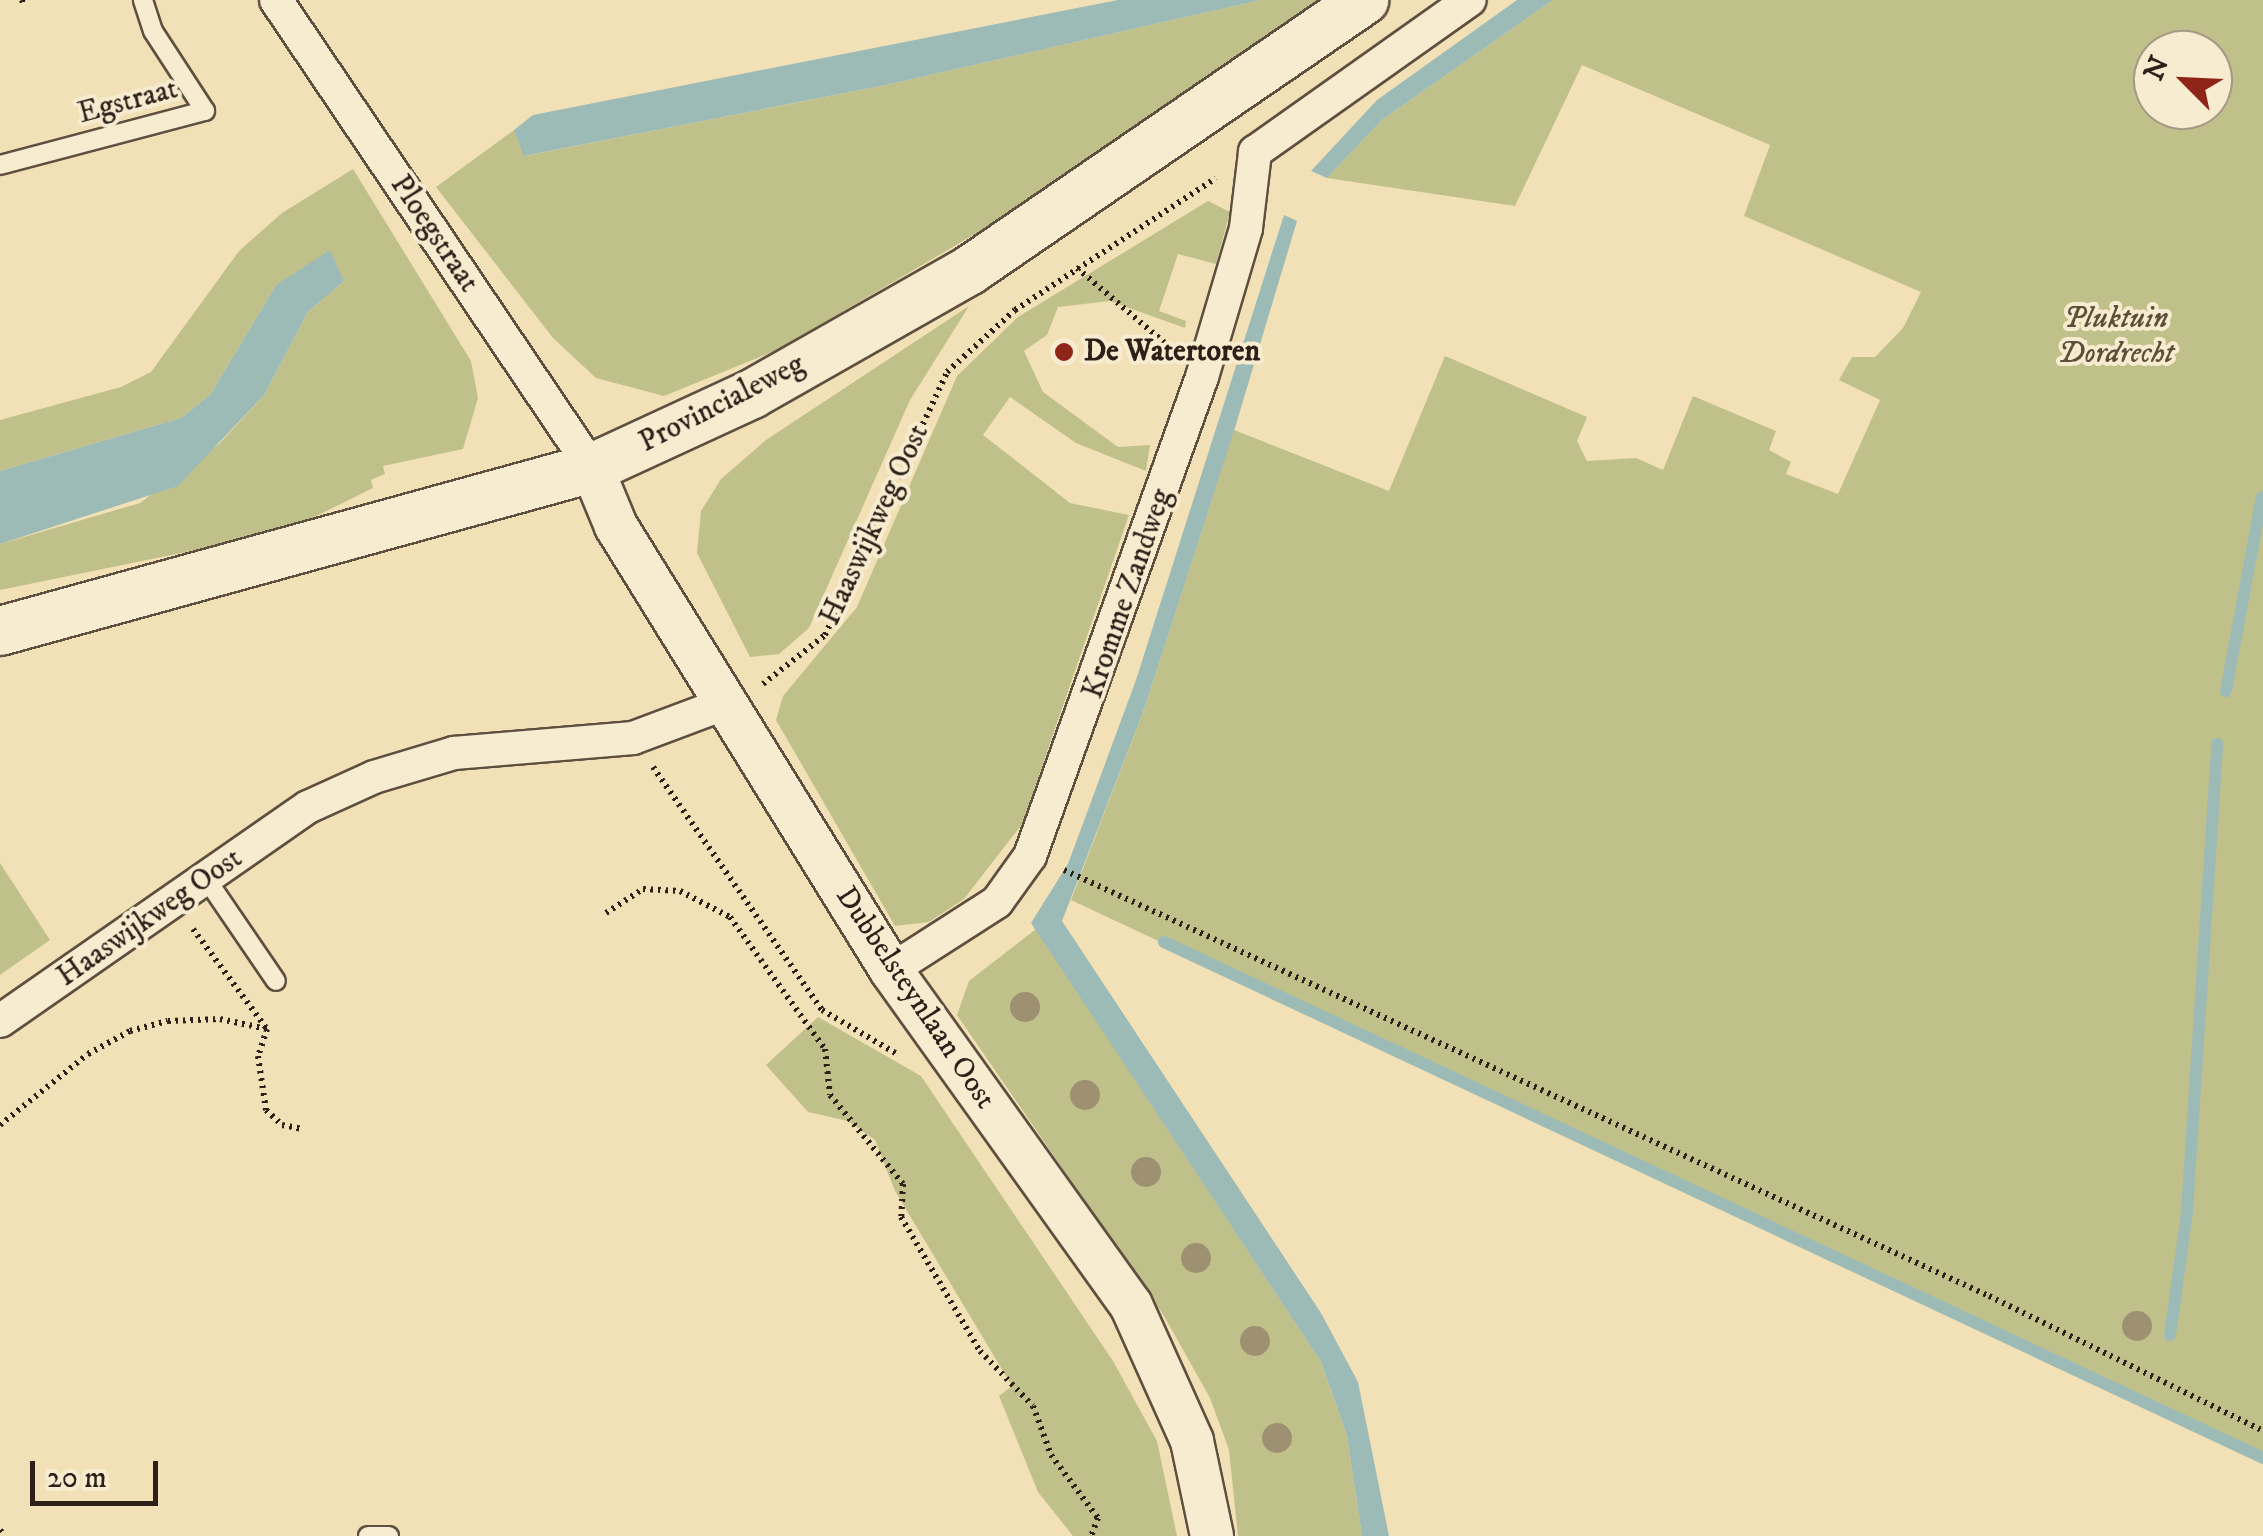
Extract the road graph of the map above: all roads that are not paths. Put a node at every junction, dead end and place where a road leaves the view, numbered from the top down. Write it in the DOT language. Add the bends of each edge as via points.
graph roads {
  1 [pos="143,0"];
  2 [pos="276,0"];
  3 [pos="1364,0"];
  4 [pos="1470,0"];
  5 [pos="0,165"];
  6 [pos="592,468"];
  7 [pos="0,631"];
  8 [pos="726,703"];
  9 [pos="207,880"];
  10 [pos="891,970"];
  11 [pos="276,981"];
  12 [pos="0,1021"];
  13 [pos="368,1536"];
  14 [pos="389,1536"];
  15 [pos="1212,1536"];
  1 -- 5 [label="lane, Egstraat" via="153,30 205,111"];
  2 -- 6 [label="street, Ploegstraat"];
  3 -- 6 [label="main road, Provincialeweg" via="970,270 752,394"];
  4 -- 10 [label="street, Kromme Zandweg" via="1255,152 1246,228 1202,378 1030,856 997,902"];
  6 -- 7 [label="main road, Provincialeweg"];
  6 -- 8 [label="street, Dubbelsteynlaan Oost" via="616,526"];
  8 -- 9 [label="street, Haaswijkweg Oost" via="633,738 454,752 374,777 308,808"];
  8 -- 10 [label="street, Dubbelsteynlaan Oost"];
  9 -- 11 [label="lane"];
  9 -- 12 [label="street, Haaswijkweg Oost"];
  10 -- 15 [label="street, Dubbelsteynlaan Oost" via="1131,1305 1192,1440"];
  13 -- 14 [label="lane"];
}
